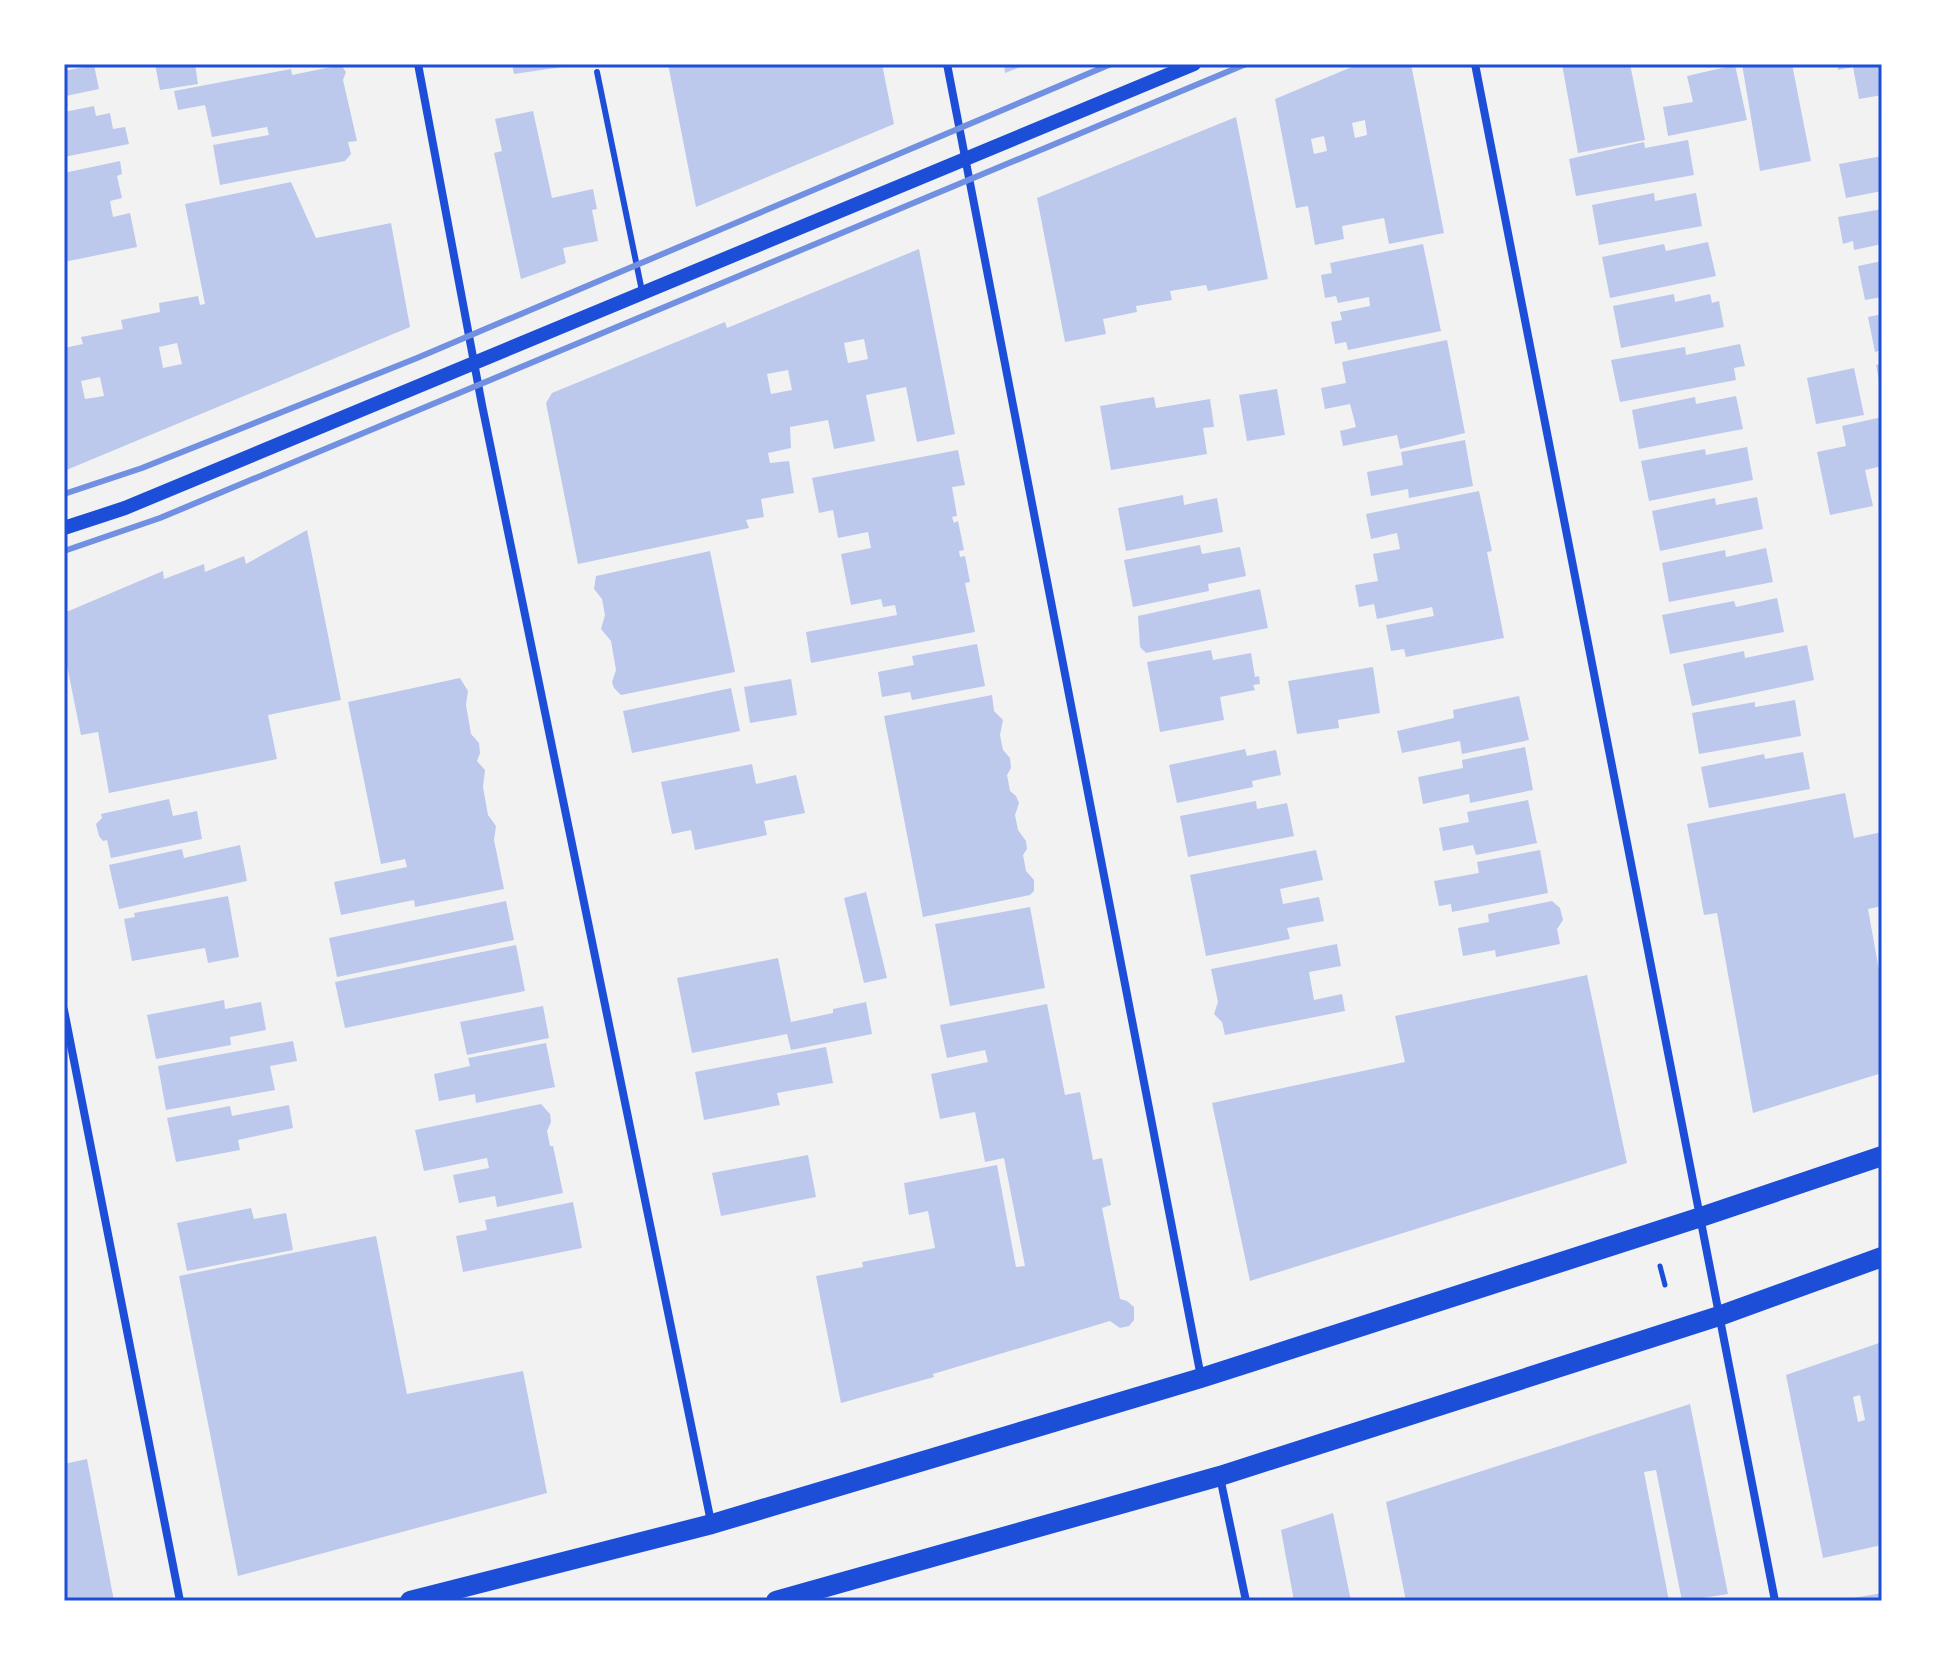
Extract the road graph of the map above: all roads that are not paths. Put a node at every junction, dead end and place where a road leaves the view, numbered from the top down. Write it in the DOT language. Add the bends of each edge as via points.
graph roads {
  1 [pos="418,64"];
  2 [pos="947,64"];
  3 [pos="1194,64"];
  4 [pos="1475,64"];
  5 [pos="597,72"];
  6 [pos="965,159"];
  7 [pos="642,294"];
  8 [pos="475,363"];
  9 [pos="64,528"];
  10 [pos="64,1010"];
  11 [pos="1882,1156"];
  12 [pos="1701,1217"];
  13 [pos="1882,1257"];
  14 [pos="1719,1316"];
  15 [pos="1201,1378"];
  16 [pos="1220,1476"];
  17 [pos="712,1524"];
  18 [pos="180,1601"];
  19 [pos="410,1601"];
  20 [pos="776,1601"];
  21 [pos="1246,1601"];
  22 [pos="1775,1601"];
  1 -- 8 [label="street"];
  2 -- 6 [label="street"];
  3 -- 6 [label="street"];
  4 -- 12 [label="street"];
  5 -- 7 [label="lane"];
  6 -- 7 [label="street"];
  6 -- 15 [label="street"];
  7 -- 8 [label="street"];
  8 -- 9 [label="street" via="125,508"];
  8 -- 17 [label="street"];
  10 -- 18 [label="street"];
  11 -- 12 [label="main road"];
  12 -- 14 [label="street"];
  12 -- 15 [label="main road"];
  13 -- 14 [label="main road"];
  14 -- 16 [label="main road"];
  14 -- 22 [label="street"];
  15 -- 17 [label="main road"];
  16 -- 20 [label="main road"];
  16 -- 21 [label="street"];
  17 -- 19 [label="main road"];
}
